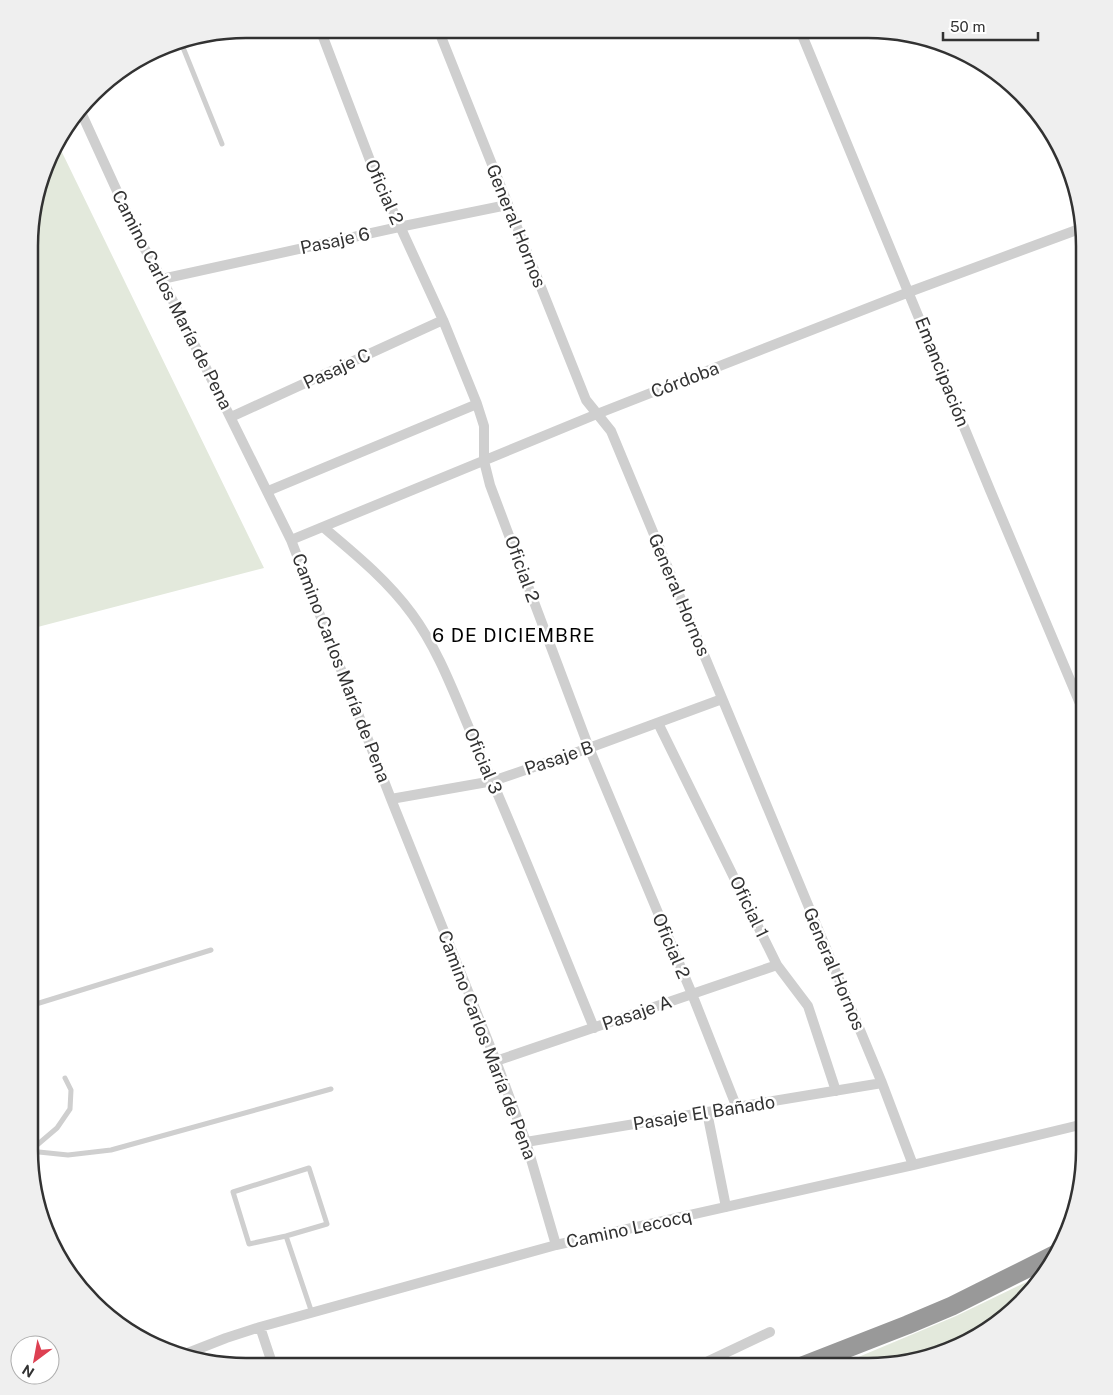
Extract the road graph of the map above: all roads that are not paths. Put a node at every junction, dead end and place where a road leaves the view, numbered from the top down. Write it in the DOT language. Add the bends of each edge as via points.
graph roads {
  1 [pos="323,38"];
  2 [pos="442,38"];
  3 [pos="803,38"];
  4 [pos="183,47"];
  5 [pos="83,116"];
  6 [pos="222,144"];
  7 [pos="507,205"];
  8 [pos="399,227"];
  9 [pos="1075,231"];
  10 [pos="162,279"];
  11 [pos="909,292"];
  12 [pos="443,320"];
  13 [pos="477,404"];
  14 [pos="597,414"];
  15 [pos="231,417"];
  16 [pos="484,461"];
  17 [pos="268,491"];
  18 [pos="323,527"];
  19 [pos="291,540"];
  20 [pos="1076,694"];
  21 [pos="722,698"];
  22 [pos="658,722"];
  23 [pos="589,748"];
  24 [pos="492,781"];
  25 [pos="391,799"];
  26 [pos="211,950"];
  27 [pos="778,965"];
  28 [pos="692,994"];
  29 [pos="38,1003"];
  30 [pos="594,1028"];
  31 [pos="496,1061"];
  32 [pos="65,1078"];
  33 [pos="882,1083"];
  34 [pos="331,1089"];
  35 [pos="836,1091"];
  36 [pos="737,1108"];
  37 [pos="707,1112"];
  38 [pos="1076,1126"];
  39 [pos="526,1142"];
  40 [pos="38,1144"];
  41 [pos="38,1152"];
  42 [pos="912,1166"];
  43 [pos="726,1207"];
  44 [pos="286,1236"];
  45 [pos="556,1245"];
  46 [pos="1044,1260"];
  47 [pos="312,1313"];
  48 [pos="260,1327"];
  49 [pos="770,1332"];
  50 [pos="194,1351"];
  51 [pos="270,1358"];
  52 [pos="715,1358"];
  53 [pos="822,1358"];
  1 -- 8 [label="street, Oficial 2"];
  2 -- 7 [label="street, General Hornos"];
  3 -- 11 [label="street, Emancipación"];
  4 -- 6 [label="lane"];
  5 -- 10 [label="street, Camino Carlos María de Pena" via="138,237"];
  7 -- 8 [label="street, Pasaje 6"];
  7 -- 14 [label="street, General Hornos" via="586,400"];
  8 -- 10 [label="street, Pasaje 6"];
  8 -- 12 [label="street, Oficial 2"];
  9 -- 11 [label="street, Córdoba"];
  10 -- 15 [label="street, Camino Carlos María de Pena"];
  11 -- 14 [label="street, Córdoba"];
  11 -- 20 [label="street, Emancipación"];
  12 -- 13 [label="street, Oficial 2"];
  12 -- 15 [label="street, Pasaje C"];
  13 -- 16 [label="street, Oficial 2" via="484,426"];
  13 -- 17 [label="street"];
  14 -- 16 [label="street, Córdoba"];
  14 -- 21 [label="street, General Hornos" via="610,431"];
  15 -- 17 [label="street, Camino Carlos María de Pena"];
  16 -- 18 [label="street, Córdoba"];
  16 -- 23 [label="street, Oficial 2" via="490,485"];
  17 -- 19 [label="street, Camino Carlos María de Pena"];
  18 -- 19 [label="street, Córdoba"];
  18 -- 24 [label="street, Oficial 3" via="388,585 433,645"];
  19 -- 25 [label="street, Camino Carlos María de Pena"];
  21 -- 22 [label="street, Pasaje B"];
  21 -- 33 [label="street, General Hornos"];
  22 -- 23 [label="street, Pasaje B"];
  22 -- 27 [label="street, Oficial 1"];
  23 -- 24 [label="street, Pasaje B"];
  23 -- 28 [label="street, Oficial 2"];
  24 -- 25 [label="street, Pasaje B"];
  24 -- 30 [label="street, Oficial 3"];
  25 -- 31 [label="street, Camino Carlos María de Pena"];
  26 -- 29 [label="lane"];
  27 -- 28 [label="street, Pasaje A"];
  27 -- 35 [label="street, Oficial 1" via="808,1006"];
  28 -- 30 [label="street, Pasaje A"];
  28 -- 36 [label="street, Oficial 2"];
  30 -- 31 [label="street, Pasaje A"];
  31 -- 39 [label="street, Camino Carlos María de Pena"];
  32 -- 40 [label="lane" via="71,1090 70,1109 57,1128"];
  33 -- 35 [label="street, Pasaje El Bañado"];
  33 -- 42 [label="street, General Hornos"];
  34 -- 41 [label="lane" via="111,1150 68,1156"];
  35 -- 36 [label="street, Pasaje El Bañado"];
  36 -- 37 [label="street, Pasaje El Bañado"];
  37 -- 39 [label="street, Pasaje El Bañado"];
  37 -- 43 [label="street"];
  38 -- 42 [label="street, Camino Lecocq"];
  39 -- 45 [label="street, Camino Carlos María de Pena"];
  42 -- 43 [label="street, Camino Lecocq"];
  43 -- 45 [label="street, Camino Lecocq"];
  44 -- 44 [label="lane" via="249,1244 233,1192 309,1168 327,1224"];
  44 -- 47 [label="lane"];
  45 -- 47 [label="street, Camino Lecocq"];
  46 -- 53 [label="highway" via="952,1306"];
  47 -- 48 [label="street, Camino Lecocq"];
  48 -- 50 [label="street, Camino Lecocq"];
  48 -- 51 [label="street"];
  49 -- 52 [label="street"];
}
